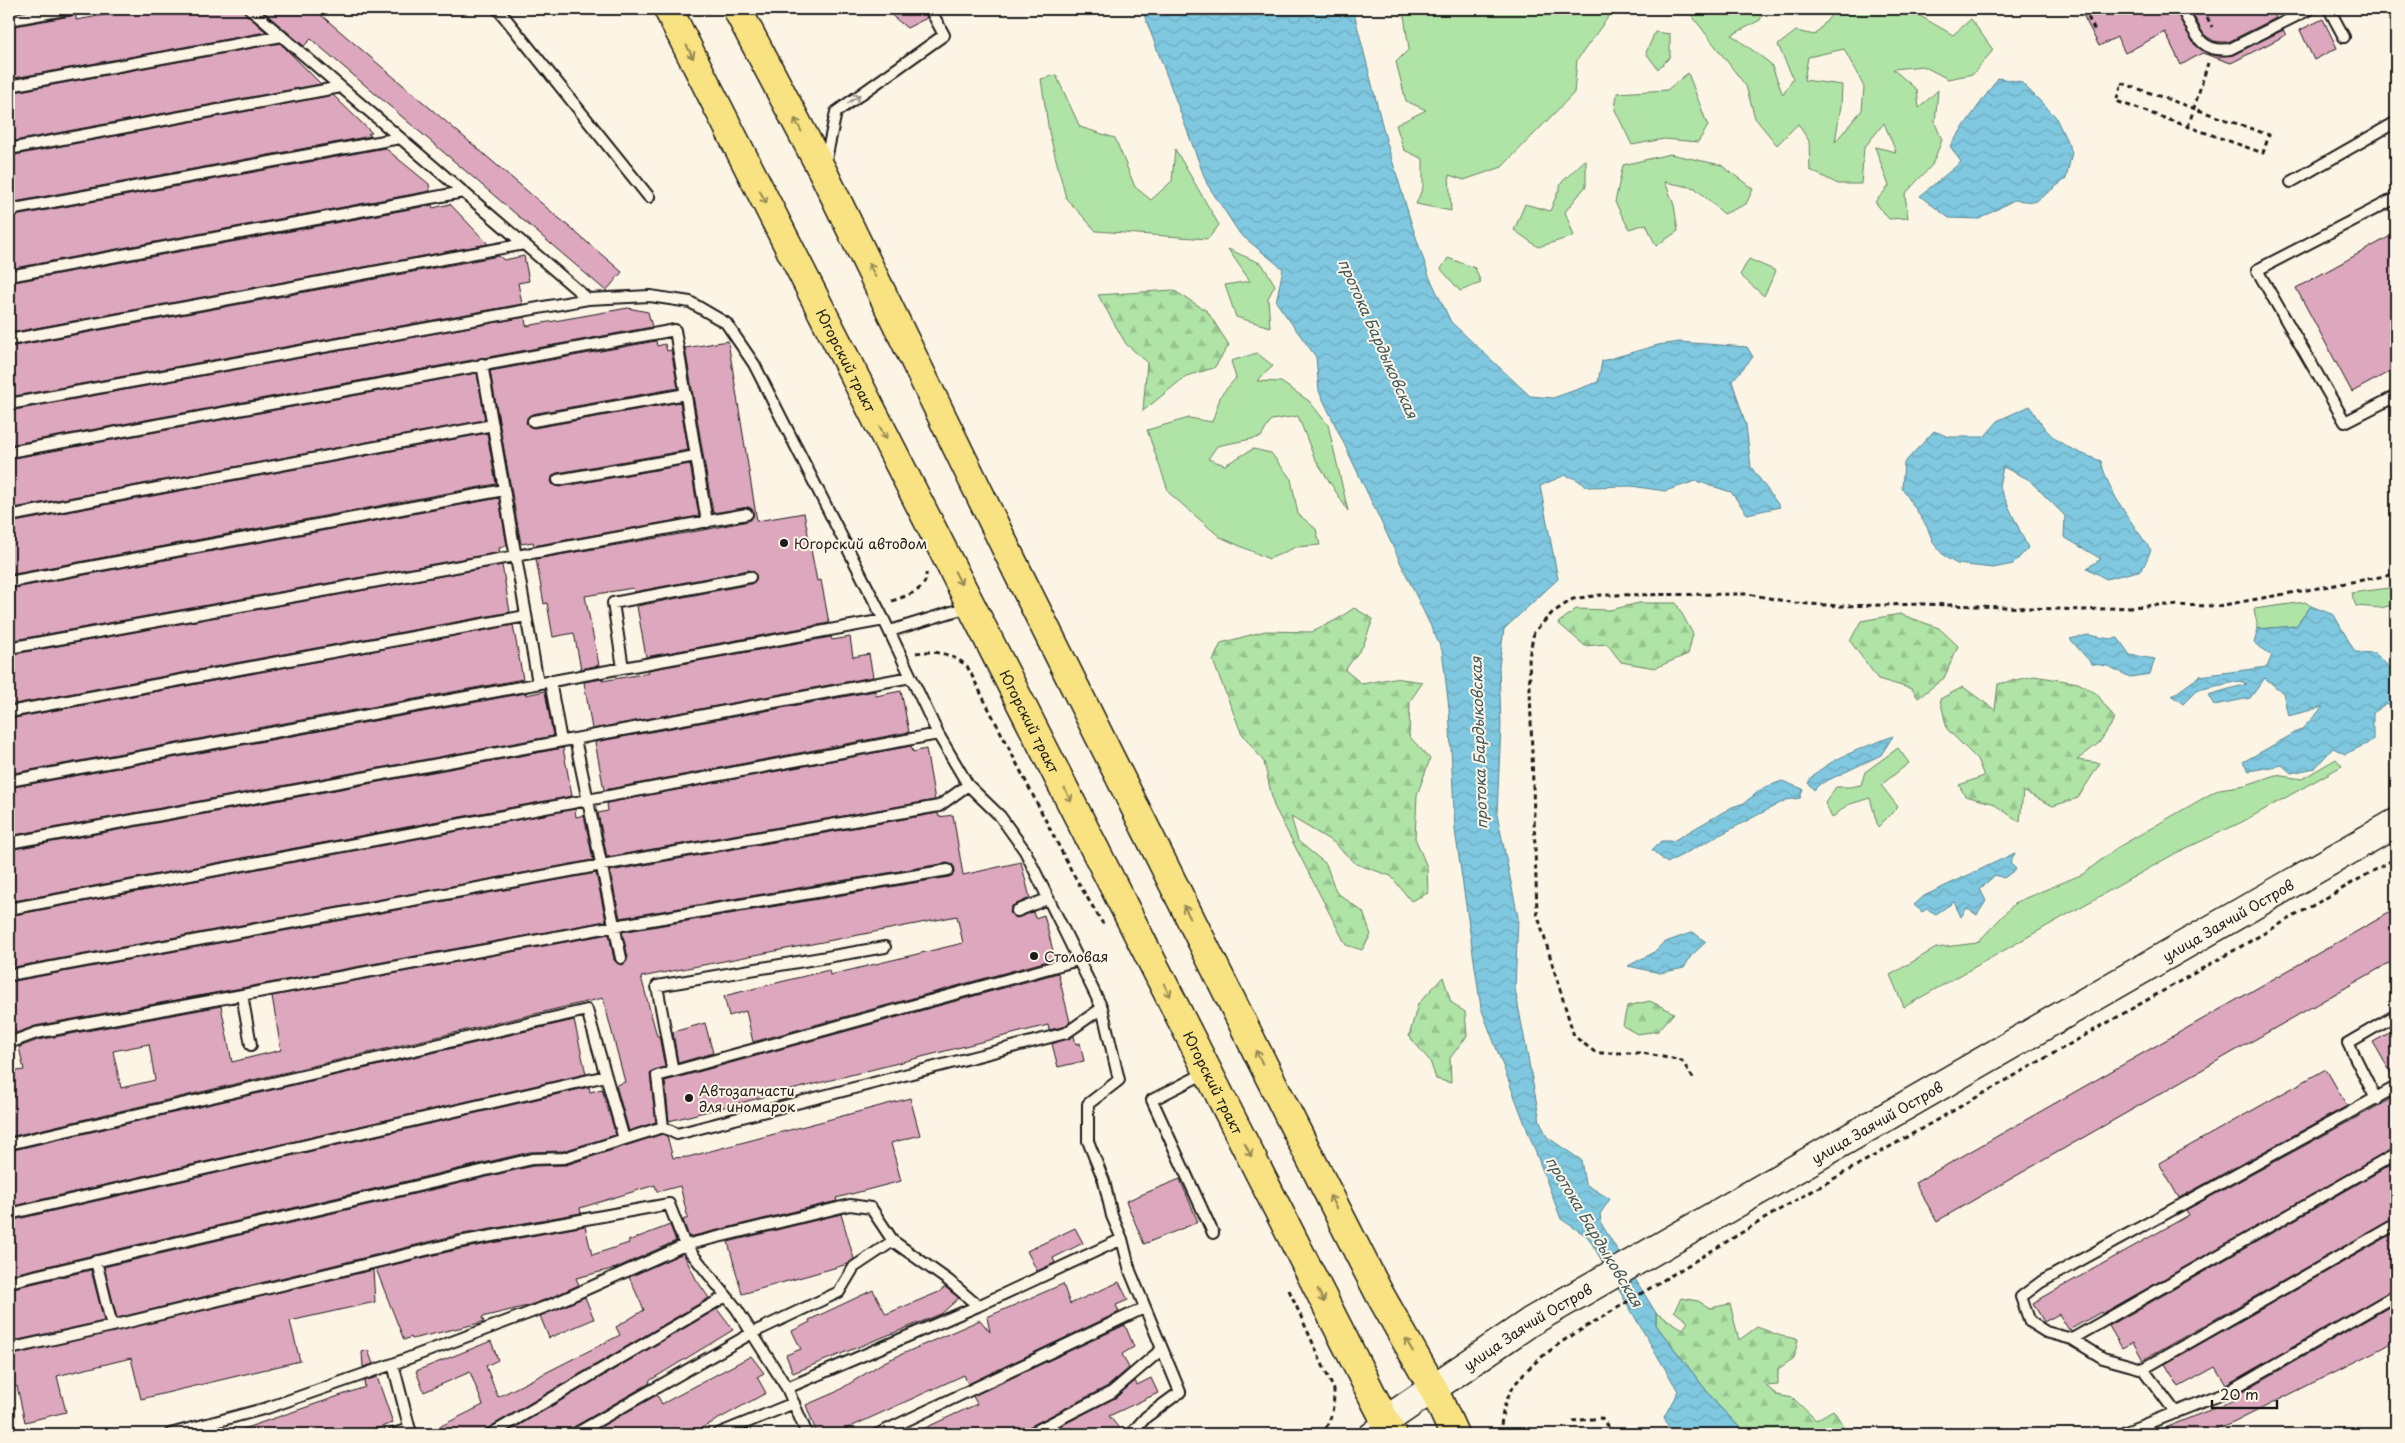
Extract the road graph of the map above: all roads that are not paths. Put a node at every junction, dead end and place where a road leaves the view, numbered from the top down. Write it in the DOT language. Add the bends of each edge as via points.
graph roads {
  1 [pos="70,9"];
  2 [pos="250,9"];
  3 [pos="498,9"];
  4 [pos="668,9"];
  5 [pos="737,9"];
  6 [pos="930,9"];
  7 [pos="2182,9"];
  8 [pos="2310,9"];
  9 [pos="2329,9"];
  10 [pos="9,20"];
  11 [pos="282,36"];
  12 [pos="2344,37"];
  13 [pos="9,86"];
  14 [pos="341,87"];
  15 [pos="2396,122"];
  16 [pos="400,138"];
  17 [pos="9,149"];
  18 [pos="823,172"];
  19 [pos="2291,182"];
  20 [pos="463,192"];
  21 [pos="649,197"];
  22 [pos="2396,198"];
  23 [pos="9,210"];
  24 [pos="524,244"];
  25 [pos="9,276"];
  26 [pos="588,299"];
  27 [pos="9,340"];
  28 [pos="482,364"];
  29 [pos="686,394"];
  30 [pos="2396,396"];
  31 [pos="9,404"];
  32 [pos="533,421"];
  33 [pos="493,425"];
  34 [pos="9,452"];
  35 [pos="696,456"];
  36 [pos="558,480"];
  37 [pos="504,490"];
  38 [pos="747,514"];
  39 [pos="9,516"];
  40 [pos="708,522"];
  41 [pos="516,556"];
  42 [pos="750,577"];
  43 [pos="9,582"];
  44 [pos="972,606"];
  45 [pos="526,616"];
  46 [pos="884,620"];
  47 [pos="890,631"];
  48 [pos="9,648"];
  49 [pos="623,668"];
  50 [pos="911,677"];
  51 [pos="550,681"];
  52 [pos="538,683"];
  53 [pos="9,712"];
  54 [pos="938,734"];
  55 [pos="575,739"];
  56 [pos="561,742"];
  57 [pos="9,781"];
  58 [pos="968,785"];
  59 [pos="588,800"];
  60 [pos="2396,823"];
  61 [pos="9,843"];
  62 [pos="602,866"];
  63 [pos="948,870"];
  64 [pos="1047,898"];
  65 [pos="9,909"];
  66 [pos="1017,912"];
  67 [pos="614,926"];
  68 [pos="885,947"];
  69 [pos="621,958"];
  70 [pos="1078,960"];
  71 [pos="9,976"];
  72 [pos="242,995"];
  73 [pos="1102,1008"];
  74 [pos="2396,1015"];
  75 [pos="9,1043"];
  76 [pos="251,1045"];
  77 [pos="1208,1071"];
  78 [pos="672,1072"];
  79 [pos="606,1076"];
  80 [pos="2396,1087"];
  81 [pos="2376,1099"];
  82 [pos="663,1127"];
  83 [pos="624,1139"];
  84 [pos="9,1144"];
  85 [pos="2396,1154"];
  86 [pos="9,1214"];
  87 [pos="2396,1224"];
  88 [pos="1213,1233"];
  89 [pos="1122,1239"];
  90 [pos="893,1241"];
  91 [pos="685,1245"];
  92 [pos="96,1261"];
  93 [pos="9,1282"];
  94 [pos="2396,1295"];
  95 [pos="726,1296"];
  96 [pos="978,1306"];
  97 [pos="1144,1308"];
  98 [pos="112,1326"];
  99 [pos="752,1332"];
  100 [pos="2072,1339"];
  101 [pos="9,1349"];
  102 [pos="1162,1349"];
  103 [pos="393,1364"];
  104 [pos="2143,1369"];
  105 [pos="787,1388"];
  106 [pos="1433,1388"];
  107 [pos="794,1403"];
  108 [pos="2176,1413"];
  109 [pos="1381,1430"];
  110 [pos="411,1432"];
  111 [pos="170,1434"];
  112 [pos="393,1434"];
  113 [pos="491,1434"];
  114 [pos="575,1434"];
  115 [pos="718,1434"];
  116 [pos="807,1434"];
  117 [pos="878,1434"];
  118 [pos="1030,1434"];
  119 [pos="1131,1434"];
  120 [pos="1454,1434"];
  121 [pos="2121,1434"];
  1 -- 10 [label="lane"];
  2 -- 11 [label="lane"];
  3 -- 21 [label="lane"];
  4 -- 44 [label="main road, Югорский тракт, one-way"];
  18 -- 5 [label="main road, one-way"];
  18 -- 6 [label="lane, one-way" via="836,112 944,35"];
  7 -- 8 [label="lane" via="2200,42 2218,51 2230,49"];
  9 -- 12 [label="lane"];
  11 -- 13 [label="lane"];
  11 -- 14 [label="lane"];
  14 -- 16 [label="lane"];
  14 -- 17 [label="lane"];
  15 -- 19 [label="lane"];
  16 -- 20 [label="lane"];
  16 -- 23 [label="lane"];
  106 -- 18 [label="main road, one-way" via="1379,1293 1283,1104 1020,577"];
  20 -- 24 [label="lane"];
  20 -- 25 [label="lane"];
  22 -- 30 [label="lane" via="2257,270 2345,422"];
  24 -- 26 [label="lane"];
  24 -- 27 [label="lane"];
  26 -- 31 [label="lane"];
  26 -- 46 [label="lane" via="650,296 690,302 726,323 754,364"];
  28 -- 29 [label="lane" via="675,330"];
  28 -- 33 [label="lane"];
  28 -- 34 [label="lane"];
  29 -- 32 [label="lane"];
  29 -- 35 [label="lane"];
  33 -- 37 [label="lane"];
  33 -- 39 [label="lane"];
  35 -- 36 [label="lane"];
  35 -- 40 [label="lane"];
  37 -- 41 [label="lane"];
  37 -- 43 [label="lane"];
  38 -- 40 [label="lane"];
  40 -- 41 [label="lane"];
  41 -- 45 [label="lane"];
  41 -- 48 [label="lane"];
  42 -- 49 [label="lane" via="613,603"];
  44 -- 47 [label="lane"];
  44 -- 77 [label="main road, Югорский тракт, one-way"];
  45 -- 52 [label="lane"];
  45 -- 53 [label="lane"];
  46 -- 47 [label="lane"];
  46 -- 49 [label="lane"];
  47 -- 50 [label="lane"];
  49 -- 51 [label="lane"];
  50 -- 54 [label="lane"];
  50 -- 55 [label="lane"];
  51 -- 52 [label="lane"];
  51 -- 56 [label="lane"];
  52 -- 57 [label="lane"];
  54 -- 58 [label="lane"];
  54 -- 59 [label="lane"];
  55 -- 56 [label="lane"];
  55 -- 59 [label="lane"];
  56 -- 61 [label="lane"];
  58 -- 62 [label="lane" via="939,806"];
  58 -- 64 [label="lane" via="1000,816 1025,851"];
  59 -- 62 [label="lane"];
  59 -- 65 [label="lane"];
  60 -- 106 [label="main road, улица Заячий Остров" via="1530,1322"];
  62 -- 67 [label="lane"];
  62 -- 71 [label="lane"];
  63 -- 67 [label="lane"];
  64 -- 66 [label="lane"];
  64 -- 70 [label="lane"];
  67 -- 69 [label="lane"];
  67 -- 72 [label="lane"];
  68 -- 78 [label="lane" via="658,986"];
  70 -- 73 [label="lane"];
  70 -- 78 [label="lane"];
  72 -- 75 [label="lane" via="36,1032"];
  72 -- 76 [label="lane"];
  73 -- 82 [label="lane" via="1066,1033 677,1134"];
  73 -- 89 [label="lane" via="1118,1080 1088,1104 1088,1141"];
  74 -- 81 [label="lane" via="2348,1043"];
  77 -- 88 [label="lane" via="1152,1100"];
  77 -- 109 [label="main road, Югорский тракт, one-way"];
  78 -- 82 [label="lane" via="658,1076"];
  79 -- 83 [label="lane"];
  79 -- 84 [label="lane" via="587,1010"];
  79 -- 86 [label="lane"];
  80 -- 81 [label="lane"];
  81 -- 100 [label="lane" via="2041,1282 2021,1297 2030,1322 2046,1332"];
  82 -- 83 [label="lane"];
  83 -- 92 [label="lane" via="564,1158 532,1159"];
  85 -- 100 [label="lane"];
  87 -- 104 [label="lane"];
  89 -- 96 [label="lane"];
  89 -- 97 [label="lane"];
  90 -- 91 [label="lane" via="871,1208 850,1205"];
  90 -- 96 [label="lane"];
  90 -- 99 [label="lane" via="854,1267 839,1292"];
  91 -- 95 [label="lane"];
  91 -- 98 [label="lane" via="668,1204 459,1242"];
  91 -- 103 [label="lane" via="553,1304"];
  92 -- 93 [label="lane"];
  92 -- 98 [label="lane"];
  94 -- 108 [label="lane" via="2229,1391"];
  95 -- 99 [label="lane"];
  95 -- 113 [label="lane"];
  96 -- 105 [label="lane"];
  97 -- 102 [label="lane"];
  97 -- 117 [label="lane"];
  98 -- 101 [label="lane"];
  99 -- 105 [label="lane"];
  99 -- 114 [label="lane"];
  100 -- 104 [label="lane" via="2104,1358"];
  102 -- 118 [label="lane" via="1112,1392"];
  102 -- 119 [label="lane" via="1180,1392 1146,1417"];
  103 -- 110 [label="lane"];
  103 -- 111 [label="lane" via="267,1408"];
  104 -- 108 [label="lane"];
  105 -- 107 [label="lane"];
  106 -- 109 [label="main road, улица Заячий Остров"];
  106 -- 120 [label="main road"];
  107 -- 115 [label="lane"];
  107 -- 116 [label="lane"];
  108 -- 121 [label="lane"];
  110 -- 112 [label="lane"];
}
